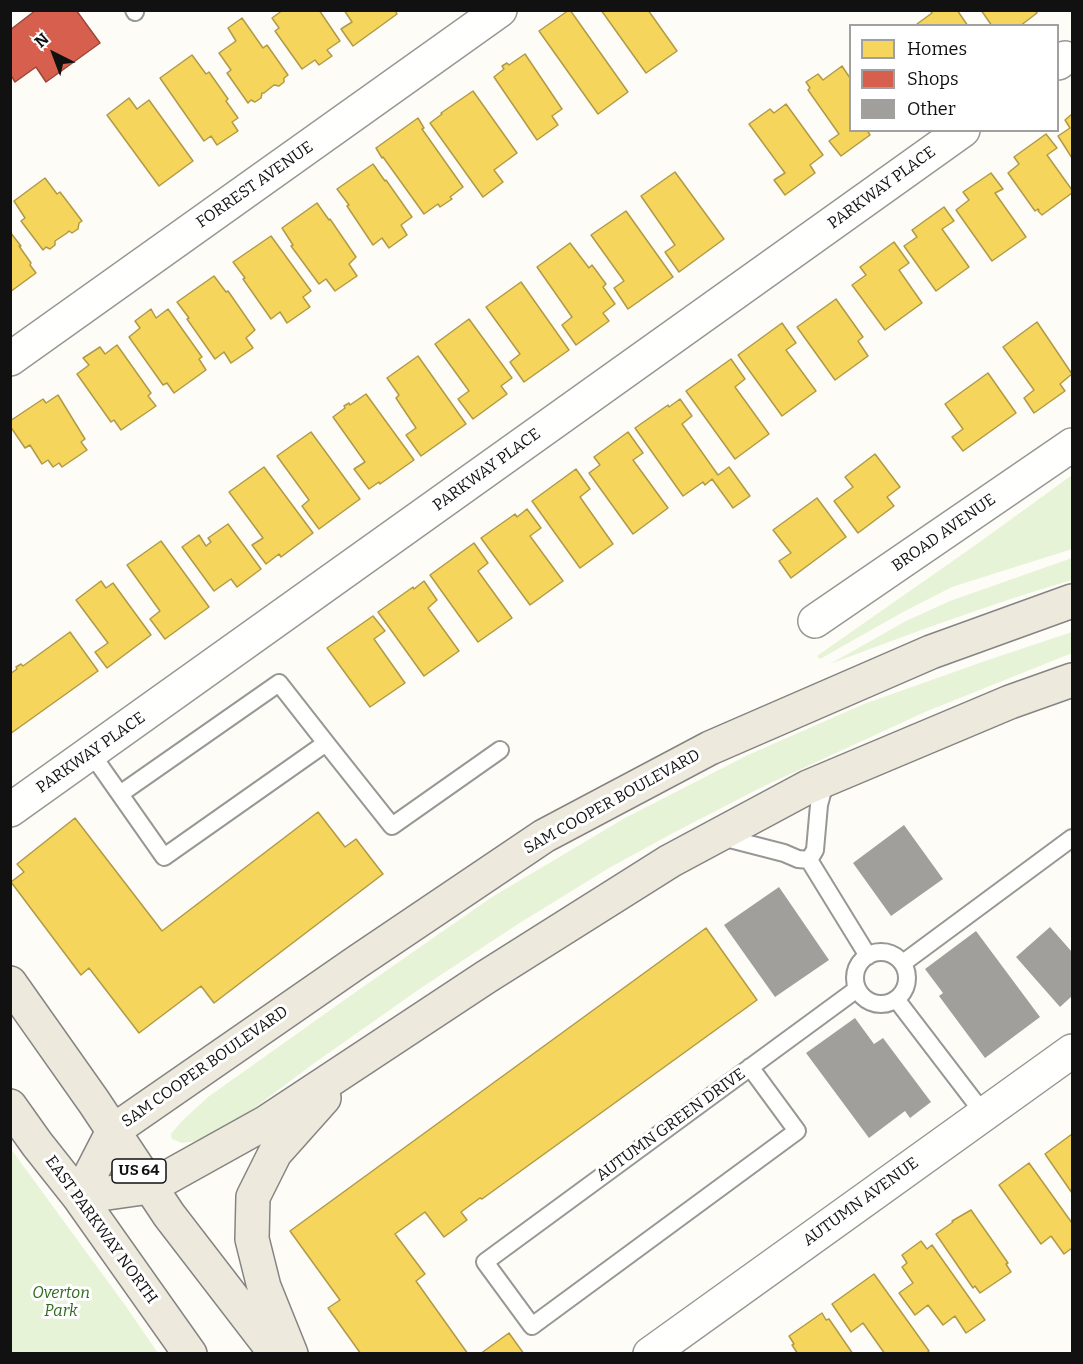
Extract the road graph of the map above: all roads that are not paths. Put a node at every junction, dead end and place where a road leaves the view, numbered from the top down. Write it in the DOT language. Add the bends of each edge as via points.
graph roads {
  1 [pos="500,10"];
  2 [pos="960,132"];
  3 [pos="10,359"];
  4 [pos="1072,445"];
  5 [pos="1072,601"];
  6 [pos="815,621"];
  7 [pos="1072,680"];
  8 [pos="326,743"];
  9 [pos="500,750"];
  10 [pos="91,753"];
  11 [pos="826,779"];
  12 [pos="120,794"];
  13 [pos="10,810"];
  14 [pos="717,836"];
  15 [pos="1072,838"];
  16 [pos="809,860"];
  17 [pos="868,956"];
  18 [pos="903,963"];
  19 [pos="10,983"];
  20 [pos="857,988"];
  21 [pos="896,999"];
  22 [pos="1072,1051"];
  23 [pos="356,1062"];
  24 [pos="750,1067"];
  25 [pos="10,1106"];
  26 [pos="984,1114"];
  27 [pos="112,1131"];
  28 [pos="150,1187"];
  29 [pos="79,1197"];
  30 [pos="190,1353"];
  31 [pos="276,1353"];
  32 [pos="291,1353"];
  33 [pos="650,1353"];
  1 -- 3 [label="street, FORREST AVENUE"];
  2 -- 10 [label="street, PARKWAY PLACE"];
  4 -- 6 [label="street, BROAD AVENUE"];
  5 -- 27 [label="main road, SAM COOPER BOULEVARD" via="931,652 710,748 544,837"];
  7 -- 11 [label="main road"];
  8 -- 9 [label="lane" via="392,826"];
  8 -- 12 [label="lane" via="279,683"];
  8 -- 12 [label="lane" via="164,857"];
  10 -- 12 [label="lane"];
  10 -- 13 [label="street, PARKWAY PLACE"];
  11 -- 14 [label="main road"];
  11 -- 16 [label="lane" via="815,850"];
  14 -- 16 [label="lane"];
  14 -- 23 [label="main road" via="495,970"];
  15 -- 18 [label="lane"];
  16 -- 17 [label="lane"];
  17 -- 18 [label="lane" via="888,953"];
  17 -- 20 [label="lane" via="856,972"];
  18 -- 21 [label="lane" via="907,981"];
  19 -- 27 [label="main road, US 64"];
  20 -- 21 [label="lane" via="861,996 876,1004"];
  20 -- 24 [label="lane, AUTUMN GREEN DRIVE"];
  21 -- 26 [label="lane"];
  22 -- 26 [label="street, AUTUMN AVENUE"];
  23 -- 28 [label="main road" via="265,1123"];
  23 -- 32 [label="main road" via="275,1153 253,1197 252,1239 264,1287"];
  24 -- 24 [label="lane, AUTUMN GREEN DRIVE" via="797,1131 532,1326 485,1262"];
  25 -- 29 [label="main road, EAST PARKWAY NORTH"];
  26 -- 33 [label="street, AUTUMN AVENUE"];
  27 -- 28 [label="main road, US 64"];
  27 -- 29 [label="main road, SAM COOPER BOULEVARD"];
  28 -- 29 [label="main road"];
  28 -- 31 [label="main road, US 64"];
  29 -- 30 [label="main road, EAST PARKWAY NORTH"];
}
